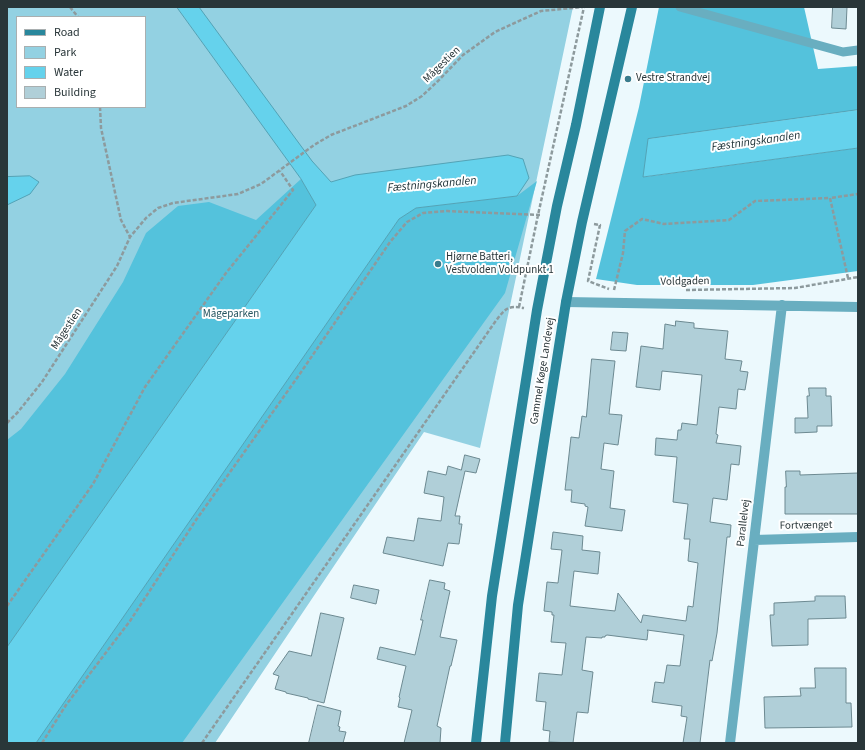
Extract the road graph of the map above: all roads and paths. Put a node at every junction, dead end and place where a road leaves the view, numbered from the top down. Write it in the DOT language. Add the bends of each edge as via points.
graph roads {
  1 [pos="70,7"];
  2 [pos="583,7"];
  3 [pos="600,7"];
  4 [pos="632,7"];
  5 [pos="680,7"];
  6 [pos="77,16"];
  7 [pos="858,50"];
  8 [pos="100,108"];
  9 [pos="281,170"];
  10 [pos="858,194"];
  11 [pos="830,198"];
  12 [pos="538,215"];
  13 [pos="582,222"];
  14 [pos="130,237"];
  15 [pos="858,277"];
  16 [pos="848,278"];
  17 [pos="622,290"];
  18 [pos="684,290"];
  19 [pos="614,291"];
  20 [pos="566,302"];
  21 [pos="782,305"];
  22 [pos="858,307"];
  23 [pos="7,422"];
  24 [pos="858,537"];
  25 [pos="754,540"];
  26 [pos="7,606"];
  27 [pos="42,743"];
  28 [pos="202,743"];
  29 [pos="476,743"];
  30 [pos="505,743"];
  31 [pos="730,743"];
  1 -- 6 [label="path"];
  2 -- 9 [label="path, Mågestien" via="540,11 495,32 463,54 422,96 406,106 331,135"];
  2 -- 12 [label="path, Mågestien"];
  3 -- 29 [label="main road, Gammel Køge Landevej" via="537,310 492,596"];
  4 -- 13 [label="main road, Gammel Køge Landevej"];
  5 -- 7 [label="lane" via="843,52"];
  8 -- 14 [label="path" via="101,128 121,220"];
  9 -- 14 [label="path, Mågestien" via="261,184 238,194 173,203 158,208"];
  9 -- 26 [label="path" via="293,190 226,273 145,387 93,484"];
  10 -- 11 [label="path"];
  11 -- 16 [label="path"];
  11 -- 19 [label="path" via="755,201 729,220 664,224 642,219 625,231"];
  12 -- 27 [label="path" via="447,211 423,213 407,222 390,242 196,520 130,621 66,705"];
  12 -- 28 [label="path, Mågestien" via="519,307 507,307 495,322"];
  13 -- 19 [label="path" via="600,225 588,281"];
  13 -- 20 [label="main road, Gammel Køge Landevej"];
  14 -- 23 [label="path, Mågestien" via="117,266 51,368 18,412"];
  15 -- 16 [label="path, Voldgaden"];
  16 -- 18 [label="path, Voldgaden" via="795,288"];
  17 -- 19 [label="path"];
  20 -- 21 [label="street"];
  20 -- 30 [label="main road, Gammel Køge Landevej" via="518,605"];
  21 -- 22 [label="street"];
  21 -- 25 [label="street, Parallelvej"];
  24 -- 25 [label="street, Fortvænget"];
  25 -- 31 [label="street, Parallelvej"];
}
